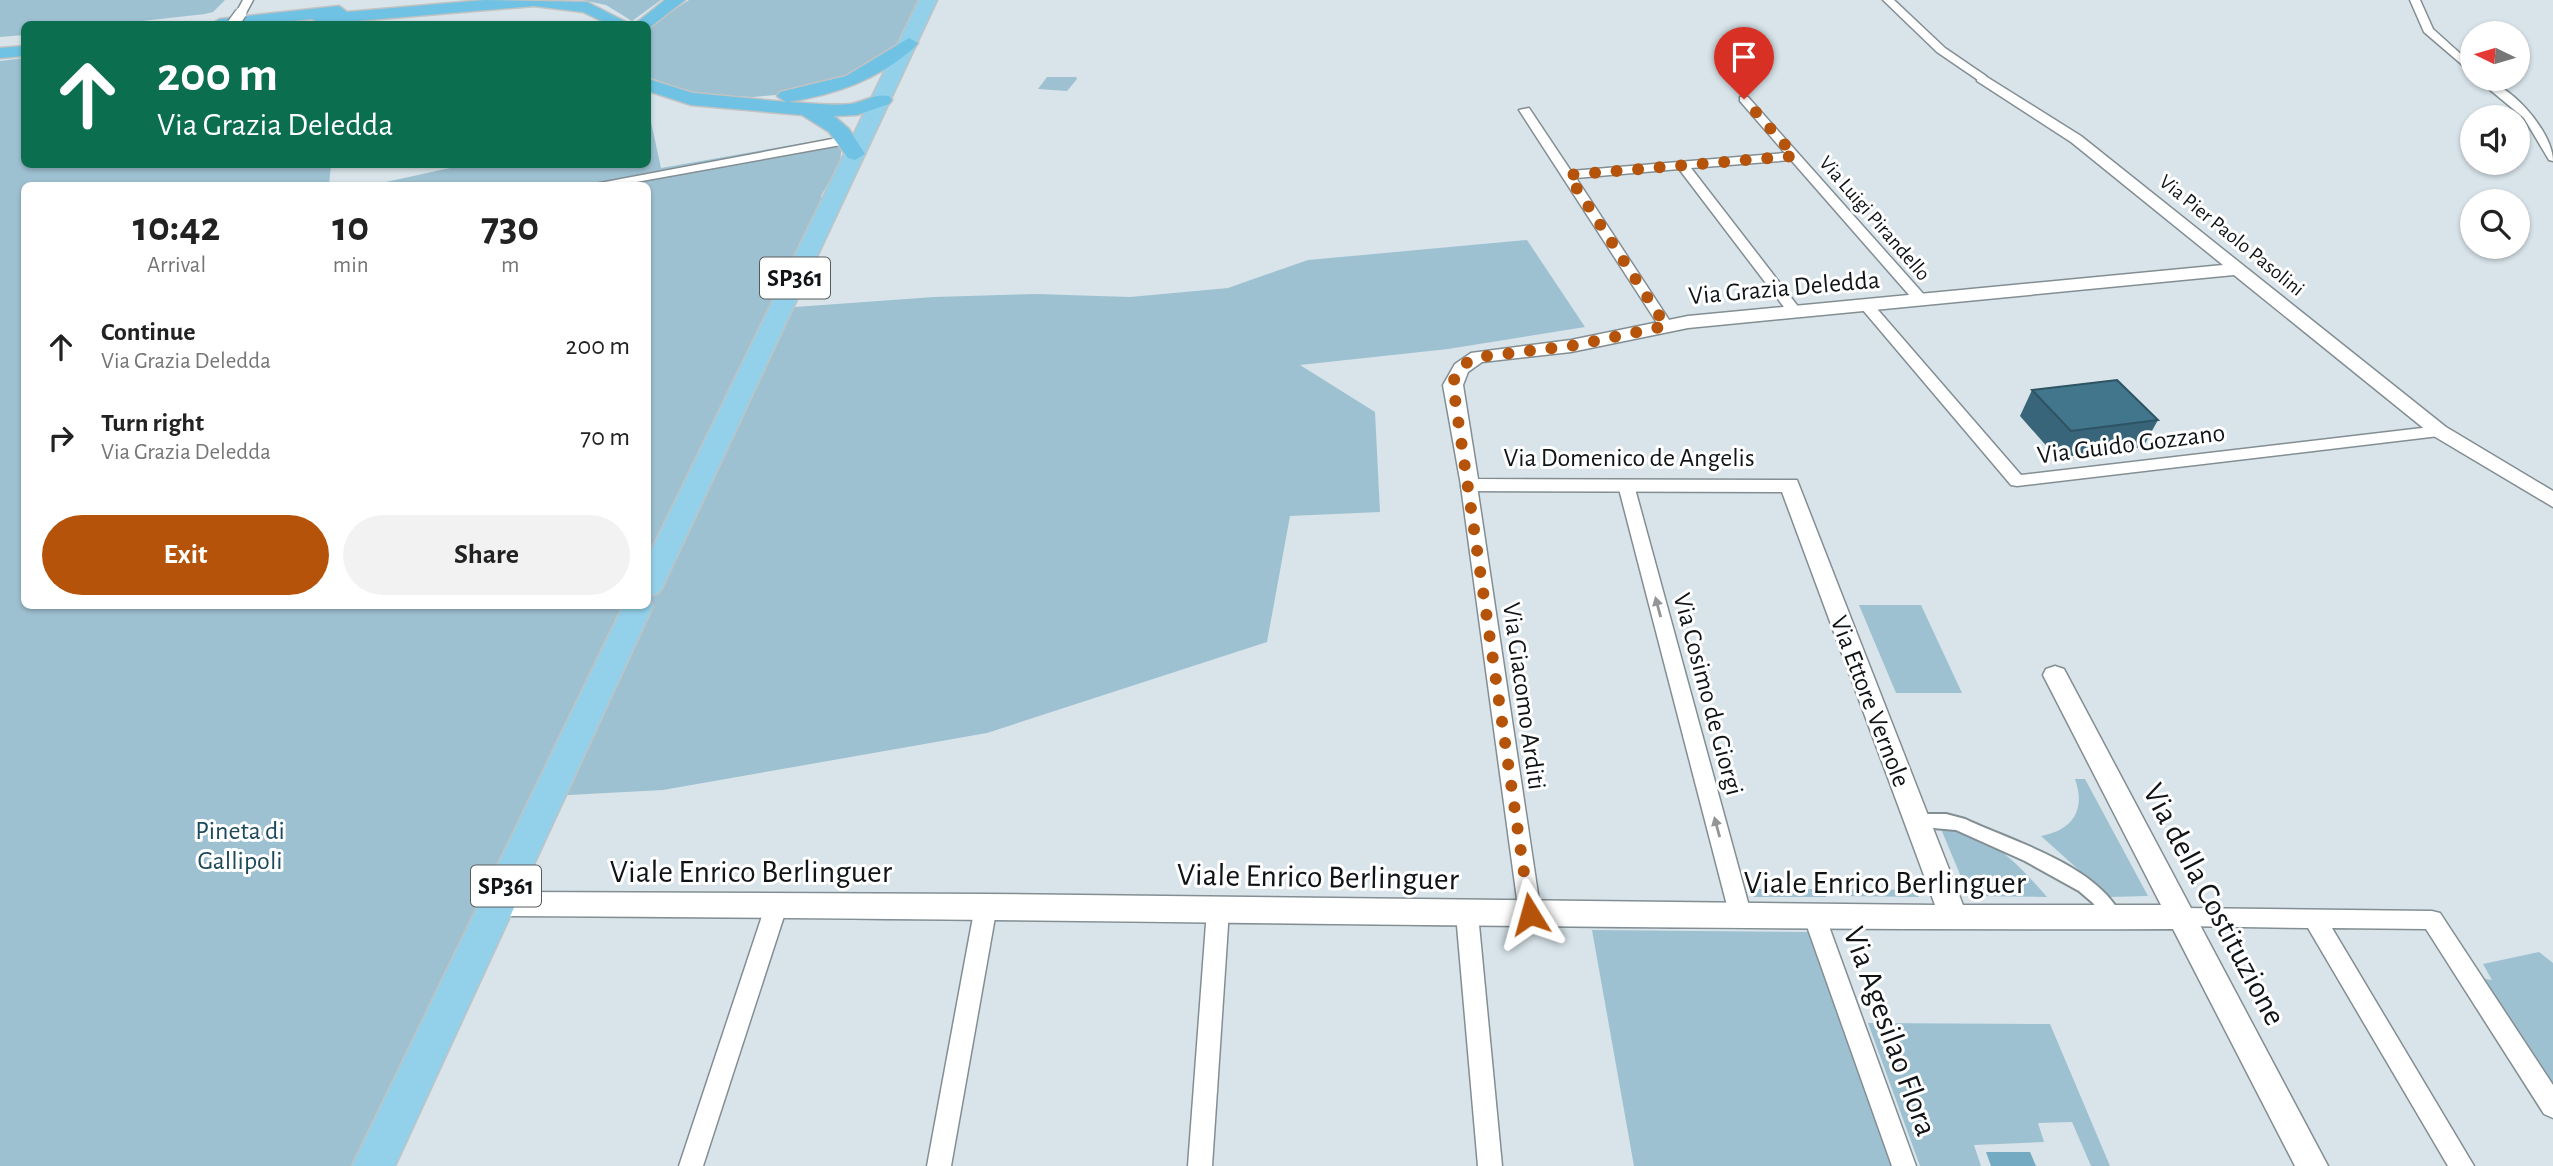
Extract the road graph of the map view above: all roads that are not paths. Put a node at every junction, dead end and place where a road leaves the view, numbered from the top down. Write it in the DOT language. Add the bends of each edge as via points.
graph roads {
  1 [pos="247,0"];
  2 [pos="443,0"];
  3 [pos="489,0"];
  4 [pos="676,0"];
  5 [pos="928,0"];
  6 [pos="1888,0"];
  7 [pos="2415,0"];
  8 [pos="321,19"];
  9 [pos="235,21"];
  10 [pos="247,21"];
  11 [pos="299,21"];
  12 [pos="615,21"];
  13 [pos="647,21"];
  14 [pos="908,43"];
  15 [pos="21,48"];
  16 [pos="0,51"];
  17 [pos="2460,60"];
  18 [pos="1982,78"];
  19 [pos="651,86"];
  20 [pos="2497,91"];
  21 [pos="780,97"];
  22 [pos="1744,99"];
  23 [pos="725,100"];
  24 [pos="882,100"];
  25 [pos="799,107"];
  26 [pos="1525,110"];
  27 [pos="851,147"];
  28 [pos="1795,156"];
  29 [pos="2553,157"];
  30 [pos="1682,164"];
  31 [pos="1568,175"];
  32 [pos="617,182"];
  33 [pos="2238,269"];
  34 [pos="1922,301"];
  35 [pos="1867,306"];
  36 [pos="1795,312"];
  37 [pos="1666,326"];
  38 [pos="2439,431"];
  39 [pos="1469,485"];
  40 [pos="1626,485"];
  41 [pos="1790,485"];
  42 [pos="2553,500"];
  43 [pos="651,580"];
  44 [pos="637,609"];
  45 [pos="2055,675"];
  46 [pos="1916,821"];
  47 [pos="498,904"];
  48 [pos="986,906"];
  49 [pos="776,907"];
  50 [pos="1218,910"];
  51 [pos="1467,914"];
  52 [pos="1530,914"];
  53 [pos="1741,917"];
  54 [pos="1953,917"];
  55 [pos="2113,917"];
  56 [pos="2182,917"];
  57 [pos="2313,917"];
  58 [pos="1815,918"];
  59 [pos="2553,1106"];
  60 [pos="373,1166"];
  61 [pos="691,1166"];
  62 [pos="939,1166"];
  63 [pos="1200,1166"];
  64 [pos="1490,1166"];
  65 [pos="1904,1166"];
  66 [pos="2312,1166"];
  67 [pos="2462,1166"];
  1 -- 9 [label="street, bridge"];
  2 -- 10 [label="highway"];
  3 -- 8 [label="highway"];
  4 -- 13 [label="highway"];
  5 -- 14 [label="main road, SP361"];
  6 -- 18 [label="street, Via Pier Paolo Pasolini" via="1941,50"];
  7 -- 17 [label="street" via="2428,30"];
  8 -- 11 [label="highway"];
  8 -- 12 [label="highway" via="534,1 587,7"];
  14 -- 21 [label="highway" via="872,74"];
  14 -- 24 [label="main road, SP361"];
  15 -- 16 [label="highway"];
  18 -- 33 [label="street, Via Pier Paolo Pasolini" via="2076,139"];
  19 -- 23 [label="highway" via="677,96"];
  20 -- 29 [label="street" via="2528,116"];
  21 -- 23 [label="highway"];
  21 -- 24 [label="highway" via="857,93"];
  22 -- 28 [label="street, Via Luigi Pirandello"];
  23 -- 25 [label="highway"];
  24 -- 25 [label="highway" via="850,110"];
  24 -- 27 [label="main road, SP361"];
  25 -- 27 [label="highway" via="835,124"];
  26 -- 31 [label="street"];
  27 -- 32 [label="street"];
  27 -- 43 [label="main road, SP361"];
  28 -- 30 [label="street"];
  28 -- 34 [label="street, Via Luigi Pirandello"];
  30 -- 31 [label="street"];
  30 -- 36 [label="street"];
  31 -- 37 [label="street"];
  33 -- 34 [label="street, Via Grazia Deledda"];
  33 -- 38 [label="street, Via Pier Paolo Pasolini"];
  34 -- 35 [label="street, Via Grazia Deledda"];
  35 -- 36 [label="street, Via Grazia Deledda"];
  35 -- 38 [label="street, Via Guido Gozzano" via="2017,481"];
  36 -- 37 [label="street, Via Grazia Deledda"];
  37 -- 39 [label="street, Via Grazia Deledda" via="1571,346 1478,357 1465,364 1453,385"];
  38 -- 42 [label="street, Via Pier Paolo Pasolini"];
  39 -- 40 [label="street, Via Domenico de Angelis"];
  39 -- 52 [label="street, Via Giacomo Arditi"];
  40 -- 41 [label="street, Via Domenico de Angelis"];
  53 -- 40 [label="street, Via Cosimo de Giorgi, one-way"];
  41 -- 46 [label="street, Via Ettore Vernole"];
  44 -- 47 [label="main road, SP361"];
  45 -- 56 [label="street, Via della Costituzione"];
  46 -- 54 [label="street, Via Ettore Vernole"];
  46 -- 55 [label="street" via="1959,824 2031,858 2088,888"];
  47 -- 49 [label="street, Viale Enrico Berlinguer"];
  47 -- 60 [label="main road, SP361"];
  48 -- 49 [label="street, Viale Enrico Berlinguer"];
  48 -- 50 [label="street, Viale Enrico Berlinguer"];
  48 -- 62 [label="street"];
  49 -- 61 [label="street"];
  50 -- 51 [label="street, Viale Enrico Berlinguer"];
  50 -- 63 [label="street"];
  51 -- 52 [label="street, Viale Enrico Berlinguer"];
  51 -- 64 [label="street"];
  52 -- 53 [label="street, Viale Enrico Berlinguer"];
  53 -- 58 [label="street, Viale Enrico Berlinguer"];
  54 -- 55 [label="street, Viale Enrico Berlinguer"];
  54 -- 58 [label="street, Viale Enrico Berlinguer"];
  55 -- 56 [label="street, Viale Enrico Berlinguer"];
  56 -- 57 [label="street, Viale Enrico Berlinguer"];
  56 -- 66 [label="street, Via della Costituzione"];
  57 -- 59 [label="street, Viale Enrico Berlinguer" via="2432,920"];
  57 -- 67 [label="street"];
  58 -- 65 [label="street, Via Agesilao Flora"];
}
